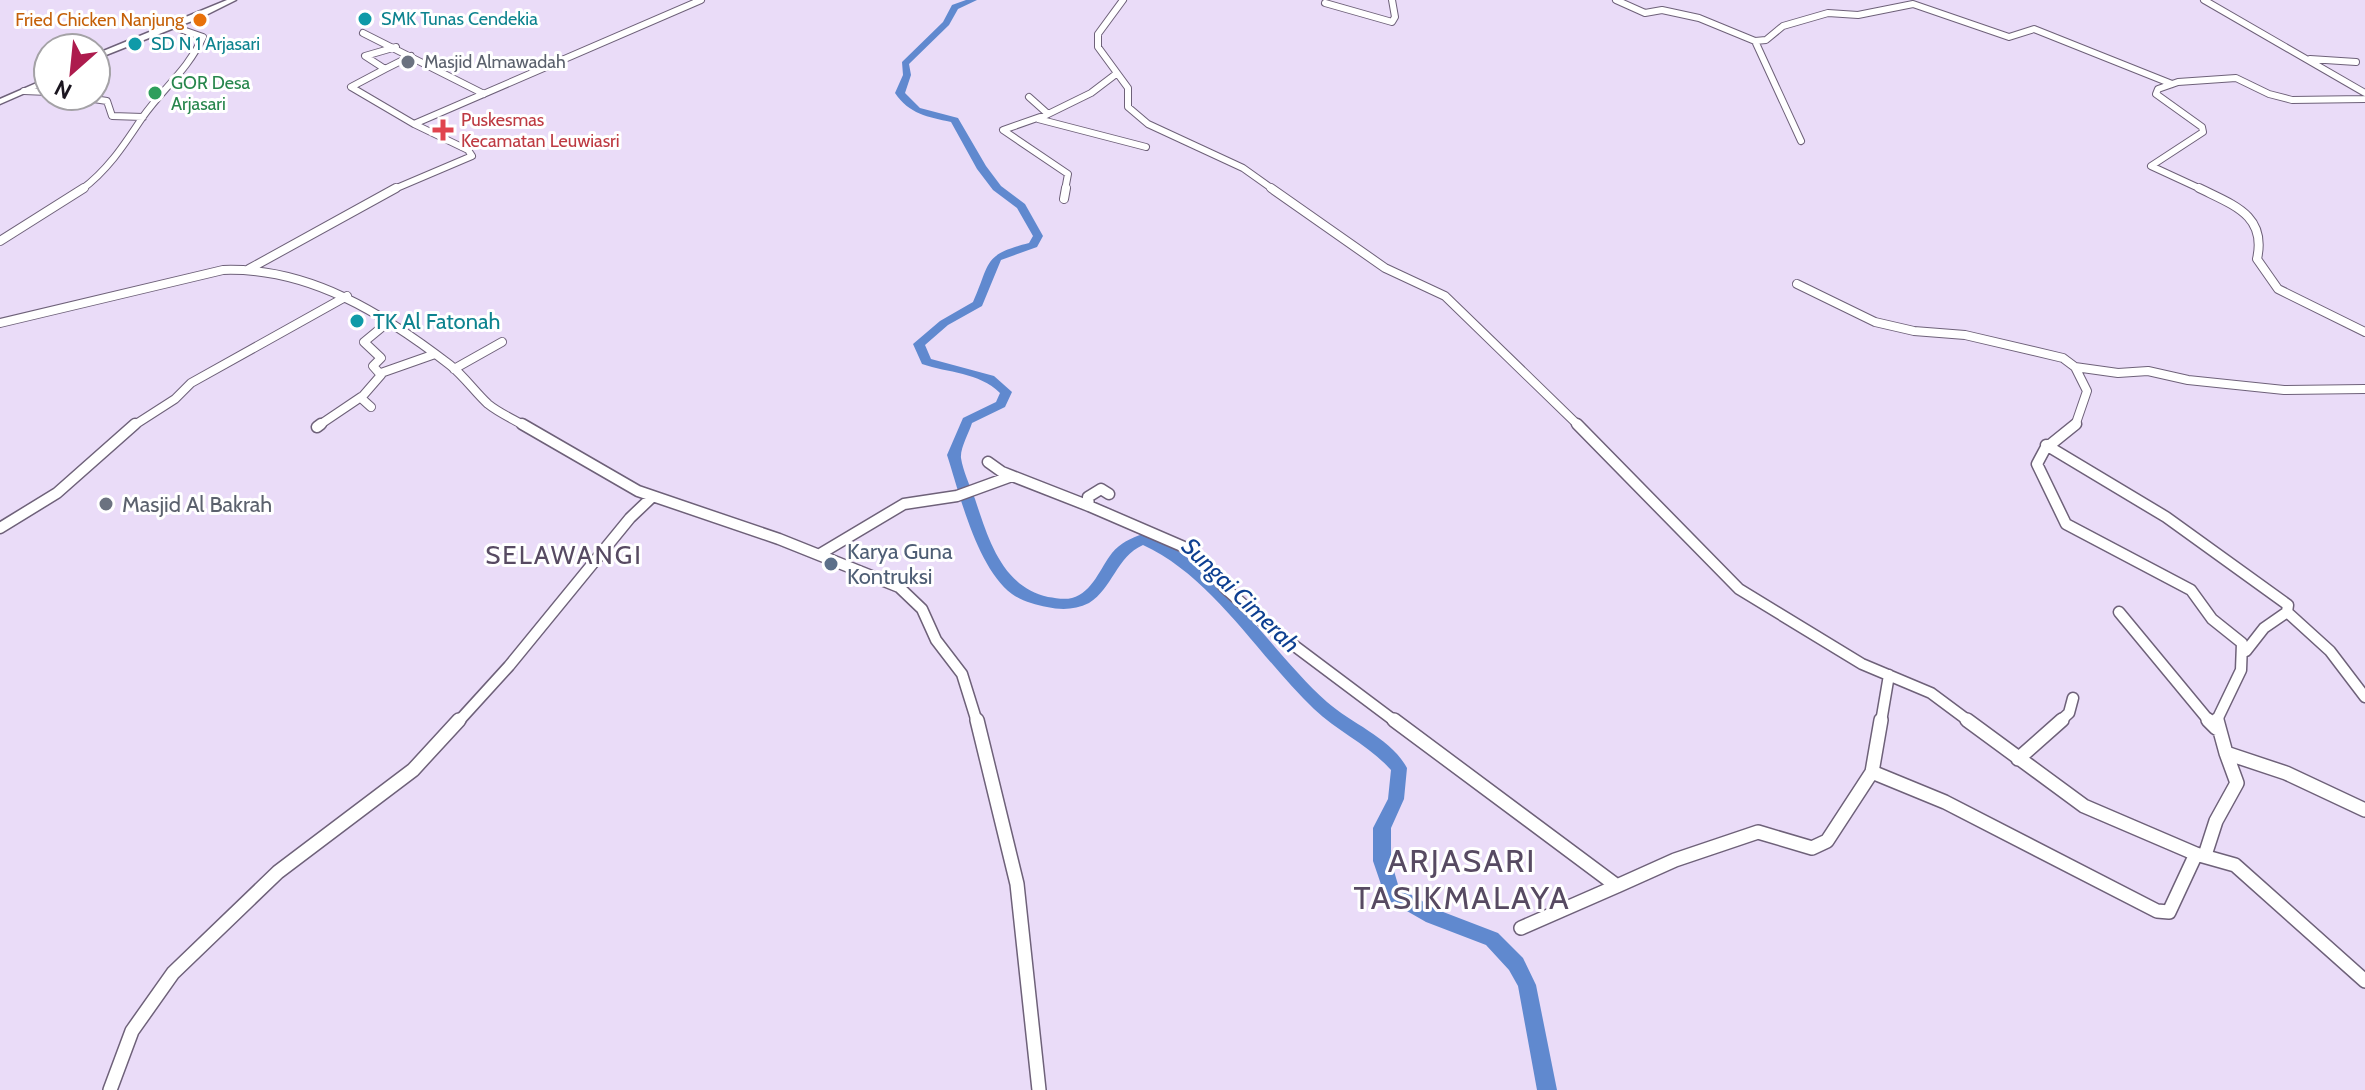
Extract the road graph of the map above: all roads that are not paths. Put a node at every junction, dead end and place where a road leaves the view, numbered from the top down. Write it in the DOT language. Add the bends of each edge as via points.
graph roads {
  1 [pos="233,0"];
  2 [pos="701,0"];
  3 [pos="1123,0"];
  4 [pos="1392,0"];
  5 [pos="1616,0"];
  6 [pos="2204,0"];
  7 [pos="1325,3"];
  8 [pos="177,28"];
  9 [pos="363,33"];
  10 [pos="1755,41"];
  11 [pos="396,47"];
  12 [pos="112,50"];
  13 [pos="411,56"];
  14 [pos="2308,59"];
  15 [pos="2356,62"];
  16 [pos="385,69"];
  17 [pos="1116,74"];
  18 [pos="2172,84"];
  19 [pos="32,87"];
  20 [pos="24,91"];
  21 [pos="32,91"];
  22 [pos="484,94"];
  23 [pos="2365,96"];
  24 [pos="1029,97"];
  25 [pos="0,102"];
  26 [pos="111,112"];
  27 [pos="1044,116"];
  28 [pos="143,117"];
  29 [pos="414,124"];
  30 [pos="1801,141"];
  31 [pos="1146,147"];
  32 [pos="1064,199"];
  33 [pos="0,241"];
  34 [pos="249,269"];
  35 [pos="1797,284"];
  36 [pos="347,296"];
  37 [pos="0,323"];
  38 [pos="387,323"];
  39 [pos="2365,332"];
  40 [pos="502,342"];
  41 [pos="435,354"];
  42 [pos="2075,367"];
  43 [pos="454,369"];
  44 [pos="381,373"];
  45 [pos="2365,389"];
  46 [pos="361,397"];
  47 [pos="371,407"];
  48 [pos="317,427"];
  49 [pos="2046,445"];
  50 [pos="988,462"];
  51 [pos="1012,476"];
  52 [pos="1109,494"];
  53 [pos="651,498"];
  54 [pos="1089,506"];
  55 [pos="0,528"];
  56 [pos="820,554"];
  57 [pos="2119,612"];
  58 [pos="2287,612"];
  59 [pos="2246,651"];
  60 [pos="1889,675"];
  61 [pos="2365,697"];
  62 [pos="2073,698"];
  63 [pos="2216,728"];
  64 [pos="2226,753"];
  65 [pos="2018,759"];
  66 [pos="1872,772"];
  67 [pos="2365,810"];
  68 [pos="2200,855"];
  69 [pos="1617,886"];
  70 [pos="1521,928"];
  71 [pos="2365,981"];
  72 [pos="110,1090"];
  73 [pos="1039,1090"];
  1 -- 8 [label="main road"];
  2 -- 22 [label="street"];
  3 -- 17 [label="street" via="1098,34 1098,47"];
  4 -- 7 [label="street" via="1392,22"];
  5 -- 10 [label="street" via="1645,13 1662,10 1691,16"];
  6 -- 14 [label="street"];
  8 -- 12 [label="main road"];
  8 -- 28 [label="street" via="203,37 190,64"];
  9 -- 11 [label="street"];
  10 -- 18 [label="street" via="1824,14 1858,15 1913,4 2012,37 2034,29"];
  10 -- 30 [label="street"];
  11 -- 13 [label="street"];
  11 -- 16 [label="street" via="365,56"];
  13 -- 16 [label="street"];
  13 -- 22 [label="street"];
  14 -- 15 [label="street"];
  14 -- 23 [label="street"];
  16 -- 29 [label="street" via="351,87"];
  17 -- 27 [label="street"];
  17 -- 60 [label="street" via="1128,88 1128,107 1148,124 1243,168 1385,268 1445,296 1739,589"];
  18 -- 23 [label="street" via="2241,78 2287,99 2332,102"];
  18 -- 39 [label="street" via="2156,94 2203,132 2151,166 2213,195 2257,226 2257,259 2278,289"];
  19 -- 20 [label="main road"];
  20 -- 21 [label="street"];
  20 -- 25 [label="main road"];
  22 -- 29 [label="street"];
  24 -- 27 [label="street"];
  26 -- 28 [label="street"];
  27 -- 31 [label="street" via="1054,125"];
  27 -- 32 [label="street" via="1003,130 1068,174"];
  28 -- 33 [label="street" via="124,149 90,183"];
  29 -- 34 [label="street" via="472,156 407,182"];
  34 -- 36 [label="street" via="290,276"];
  34 -- 37 [label="street" via="181,278"];
  35 -- 42 [label="street" via="1875,322 2008,344 2063,358"];
  36 -- 38 [label="street"];
  36 -- 55 [label="street" via="191,383 57,493"];
  38 -- 41 [label="street"];
  38 -- 44 [label="street" via="364,342 380,357 373,366"];
  40 -- 43 [label="street"];
  41 -- 43 [label="street"];
  41 -- 44 [label="street"];
  42 -- 45 [label="street" via="2148,371 2284,390"];
  42 -- 49 [label="street" via="2087,391 2079,421"];
  43 -- 53 [label="street" via="498,411"];
  44 -- 46 [label="street"];
  46 -- 47 [label="street"];
  46 -- 48 [label="street"];
  49 -- 58 [label="street" via="2166,517 2286,603"];
  49 -- 59 [label="street" via="2037,464 2066,524 2197,595 2206,613"];
  50 -- 51 [label="street"];
  51 -- 54 [label="street"];
  51 -- 56 [label="street" via="957,496 904,504"];
  52 -- 54 [label="street" via="1101,489 1093,493"];
  53 -- 56 [label="street"];
  53 -- 72 [label="street" via="413,770 278,872 173,973 132,1031"];
  54 -- 69 [label="street" via="1191,550 1264,623"];
  56 -- 73 [label="street" via="907,592 966,682 1017,884"];
  57 -- 63 [label="street"];
  58 -- 59 [label="street" via="2264,628"];
  58 -- 61 [label="street" via="2330,651"];
  59 -- 63 [label="street"];
  60 -- 65 [label="street" via="1931,693"];
  60 -- 66 [label="street"];
  62 -- 65 [label="street" via="2069,713"];
  63 -- 64 [label="street"];
  64 -- 67 [label="street" via="2286,773"];
  64 -- 68 [label="street" via="2237,783"];
  65 -- 68 [label="street" via="2084,806"];
  66 -- 68 [label="street" via="1911,785 2157,911 2169,912"];
  66 -- 69 [label="street" via="1827,841 1812,848 1758,832"];
  68 -- 71 [label="street" via="2235,865"];
  69 -- 70 [label="street"];
}
